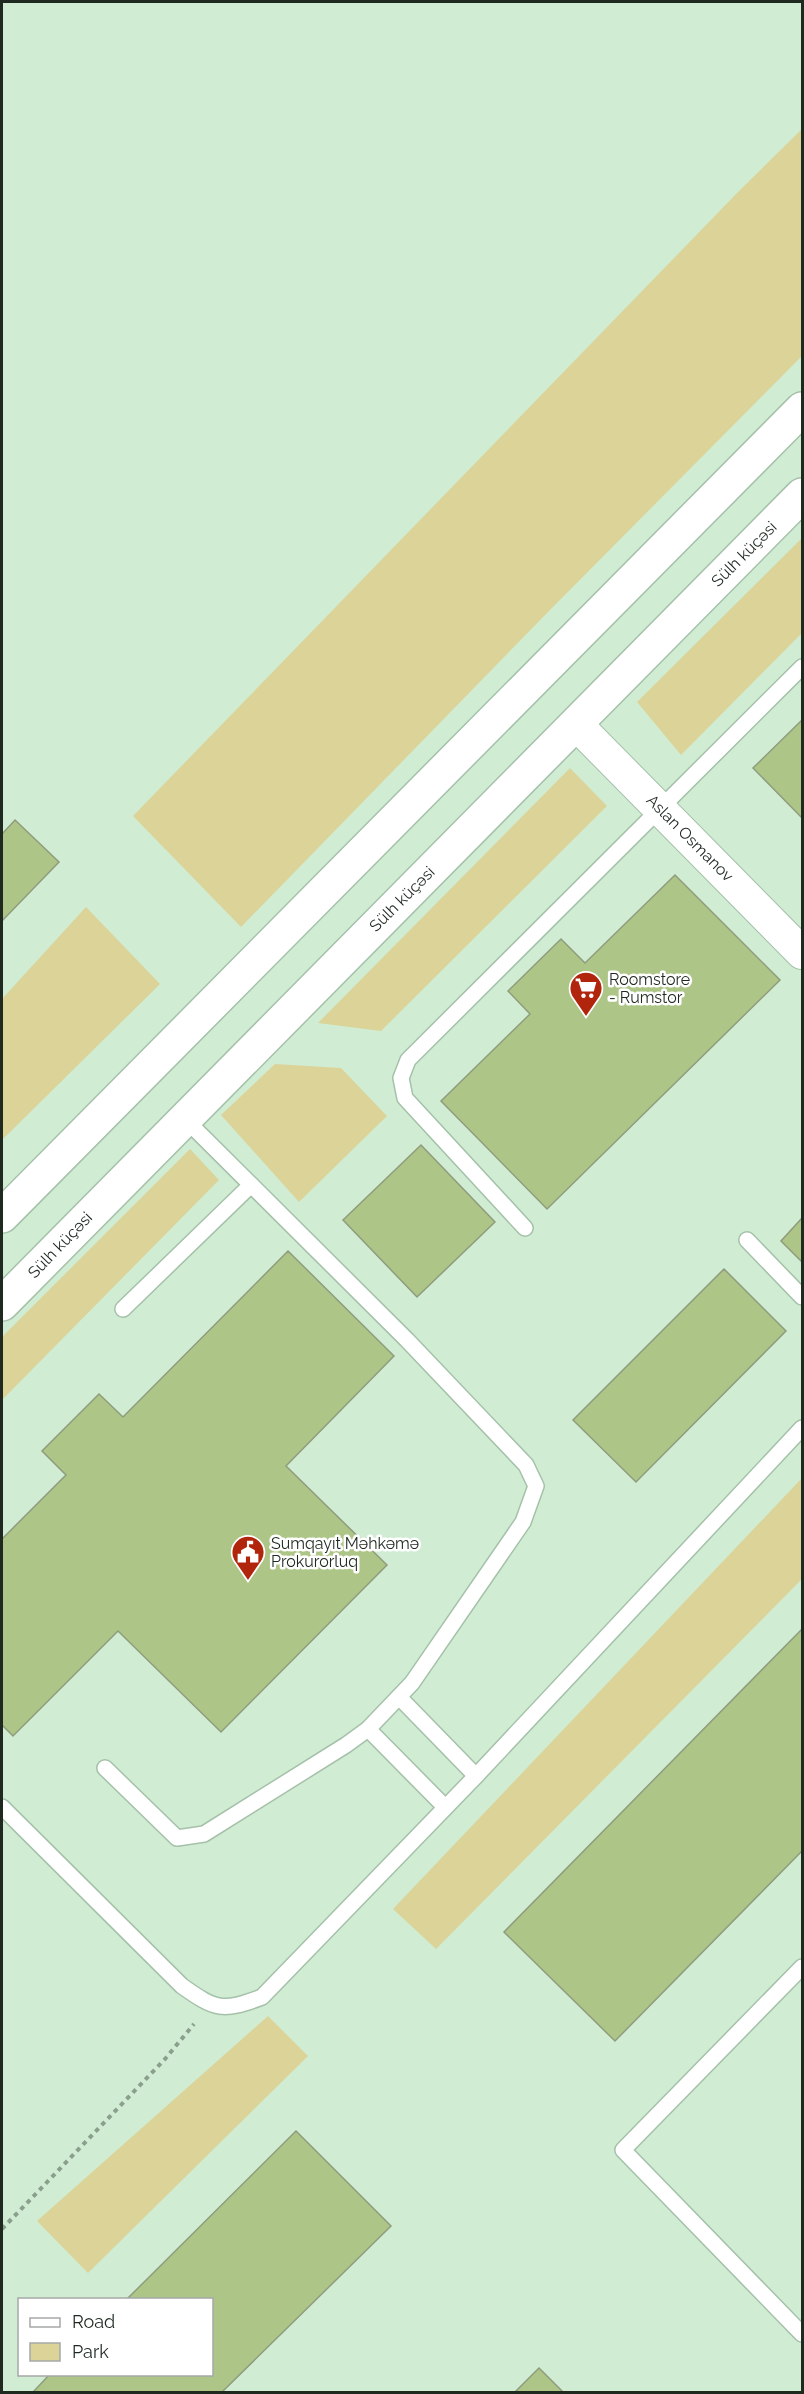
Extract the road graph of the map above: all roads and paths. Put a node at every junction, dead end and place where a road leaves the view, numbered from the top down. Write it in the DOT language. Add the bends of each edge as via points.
graph roads {
  1 [pos="802,409"];
  2 [pos="802,495"];
  3 [pos="802,667"];
  4 [pos="576,724"];
  5 [pos="661,809"];
  6 [pos="802,953"];
  7 [pos="184,1118"];
  8 [pos="251,1185"];
  9 [pos="2,1216"];
  10 [pos="525,1228"];
  11 [pos="747,1240"];
  12 [pos="802,1297"];
  13 [pos="2,1304"];
  14 [pos="123,1310"];
  15 [pos="802,1428"];
  16 [pos="400,1698"];
  17 [pos="368,1729"];
  18 [pos="105,1768"];
  19 [pos="476,1776"];
  20 [pos="2,1807"];
  21 [pos="445,1807"];
  22 [pos="802,1967"];
  23 [pos="210,2005"];
  24 [pos="2,2229"];
  25 [pos="802,2334"];
  1 -- 9 [label="highway"];
  2 -- 4 [label="highway, Sülh küçəsi"];
  3 -- 5 [label="lane"];
  4 -- 5 [label="street, Aslan Osmanov"];
  4 -- 7 [label="highway, Sülh küçəsi"];
  5 -- 6 [label="street, Aslan Osmanov"];
  5 -- 10 [label="lane" via="408,1060 401,1078 405,1098"];
  7 -- 8 [label="lane"];
  7 -- 13 [label="highway, Sülh küçəsi"];
  8 -- 14 [label="lane"];
  8 -- 16 [label="lane" via="526,1465 536,1486 523,1522"];
  11 -- 12 [label="lane"];
  15 -- 19 [label="lane"];
  16 -- 17 [label="lane"];
  16 -- 19 [label="lane"];
  17 -- 18 [label="lane" via="204,1834 177,1838"];
  17 -- 21 [label="lane"];
  19 -- 21 [label="lane"];
  20 -- 23 [label="lane" via="182,1986"];
  21 -- 23 [label="lane" via="262,1996 236,2007"];
  22 -- 25 [label="lane" via="623,2150"];
  23 -- 24 [label="path" via="165,2060"];
}
